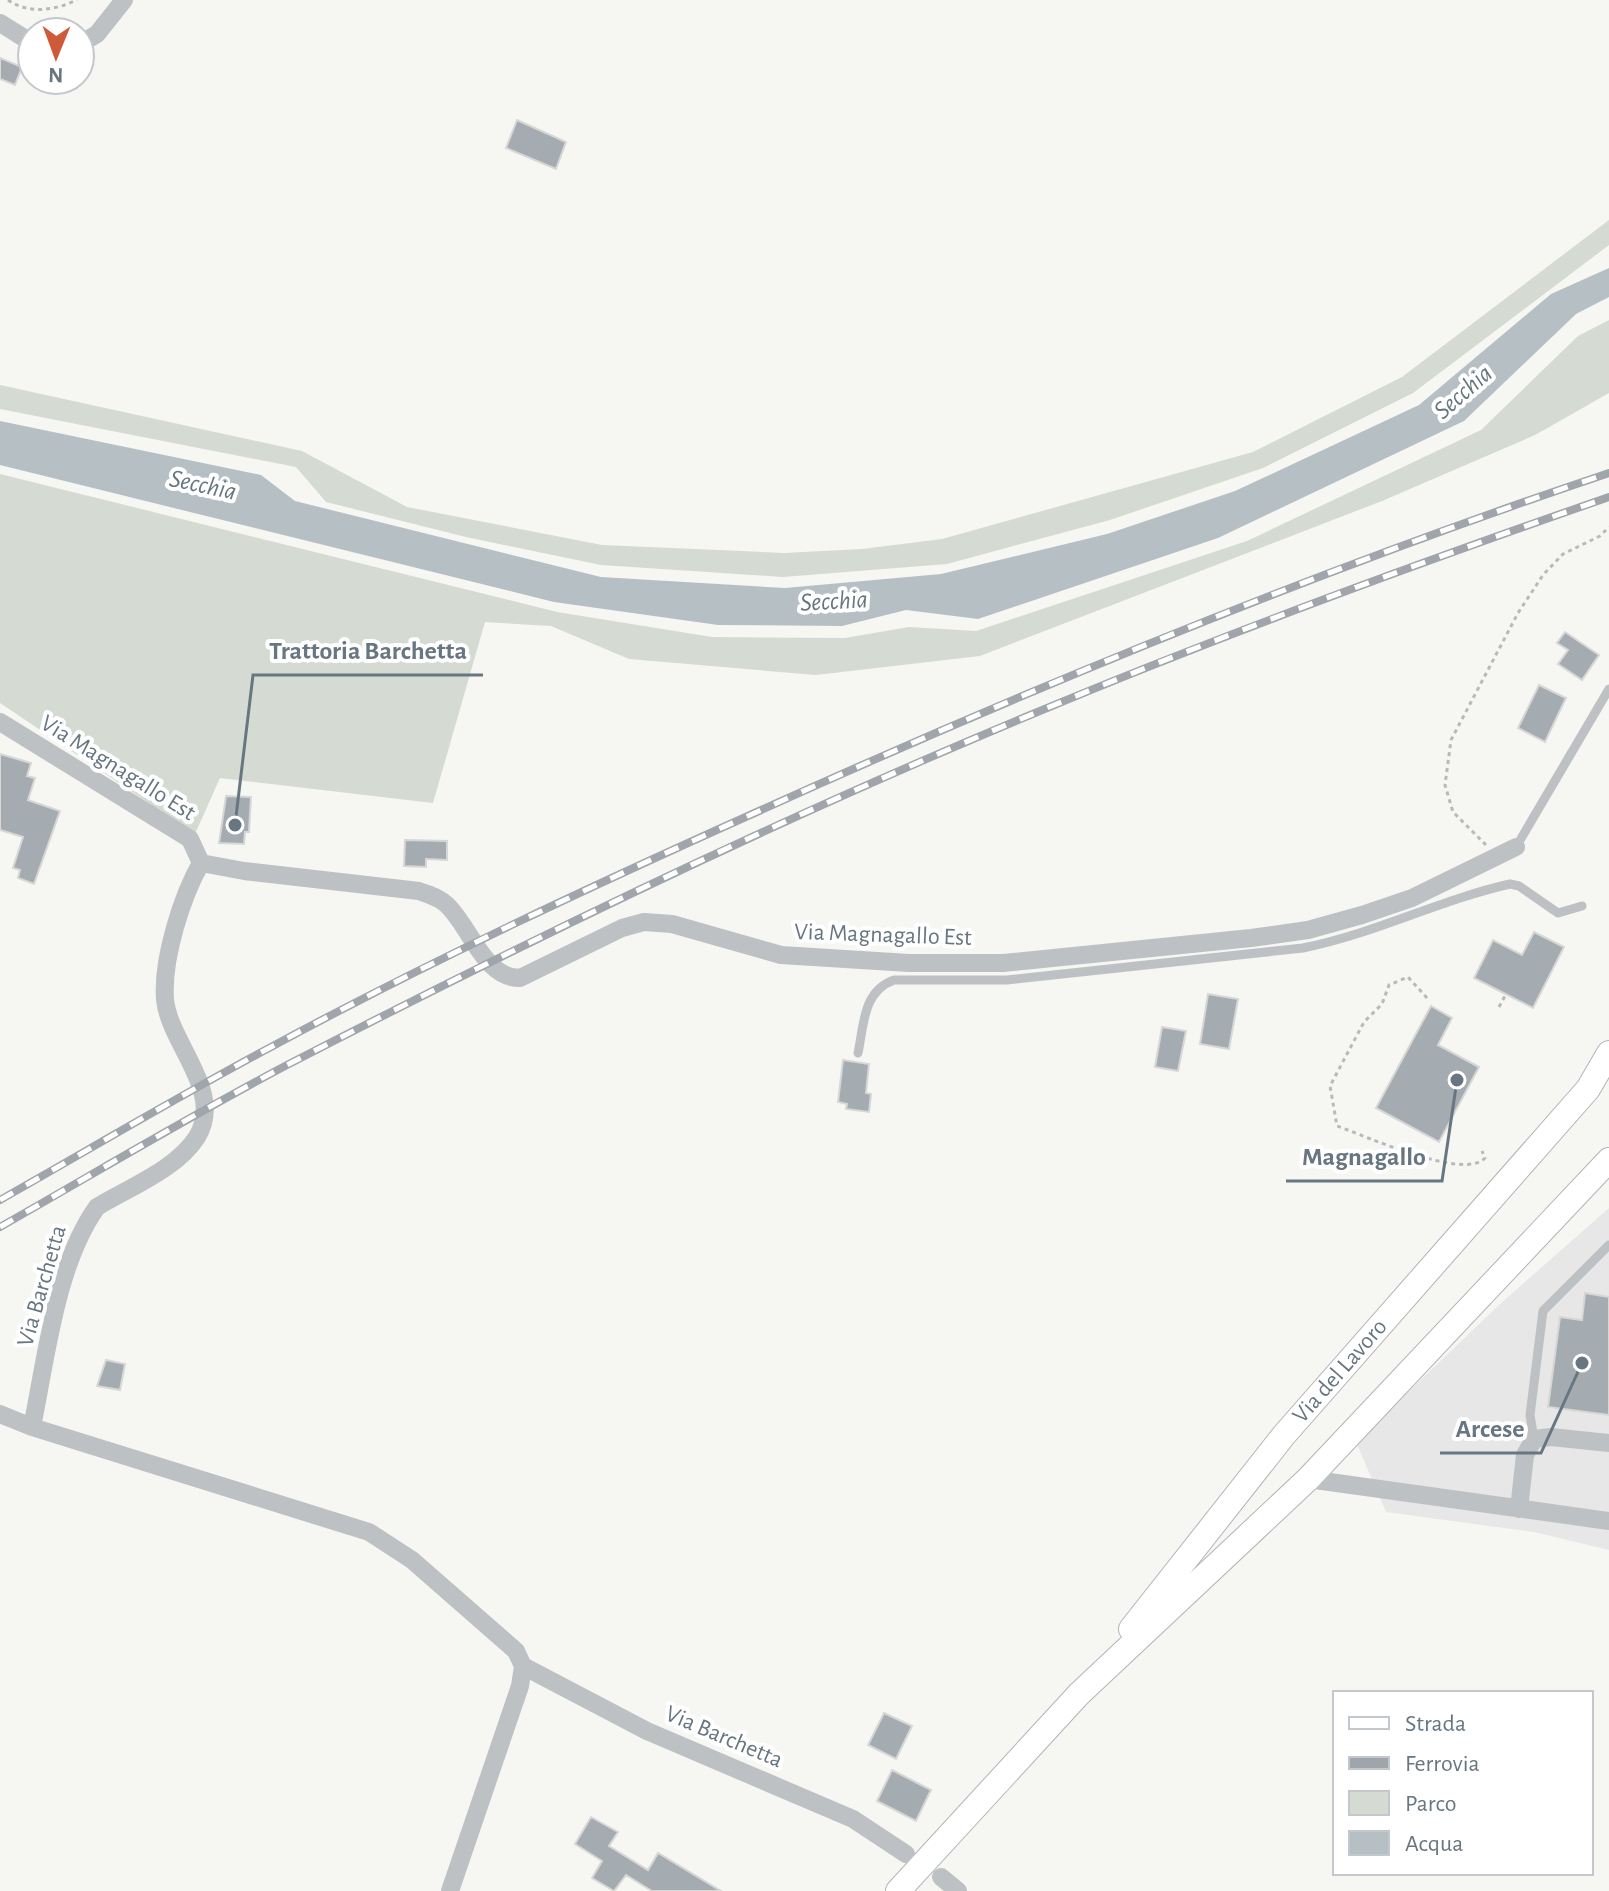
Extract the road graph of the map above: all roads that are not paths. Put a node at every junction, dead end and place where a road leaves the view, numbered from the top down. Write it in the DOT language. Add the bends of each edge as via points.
graph roads {
  1 [pos="124,0"];
  2 [pos="96,35"];
  3 [pos="1609,689"];
  4 [pos="0,722"];
  5 [pos="1516,847"];
  6 [pos="201,863"];
  7 [pos="1582,906"];
  8 [pos="858,1053"];
  9 [pos="1609,1053"];
  10 [pos="1609,1160"];
  11 [pos="1609,1245"];
  12 [pos="0,1414"];
  13 [pos="32,1427"];
  14 [pos="1534,1439"];
  15 [pos="1609,1443"];
  16 [pos="1308,1479"];
  17 [pos="1519,1509"];
  18 [pos="1609,1521"];
  19 [pos="523,1666"];
  20 [pos="1079,1694"];
  21 [pos="906,1854"];
  22 [pos="941,1877"];
  23 [pos="450,1891"];
  24 [pos="898,1891"];
  25 [pos="958,1891"];
  1 -- 2 [label="street"];
  3 -- 5 [label="lane"];
  4 -- 6 [label="street, Via Magnagallo Est" via="190,839"];
  5 -- 6 [label="street, Via Magnagallo Est" via="1412,898 1308,930 1251,938 1017,962 909,963 781,955 672,924 644,922 520,978 495,971 438,898 419,891"];
  6 -- 13 [label="street, Via Barchetta" via="185,891 165,997 172,1030 206,1105 204,1124 187,1149 97,1207 86,1222 51,1335"];
  7 -- 8 [label="lane" via="1558,913 1510,884 1303,948 1007,980 894,980 870,996"];
  9 -- 20 [label="main road, Via del Lavoro" via="1588,1089 1284,1435"];
  10 -- 16 [label="main road, Via del Lavoro"];
  11 -- 14 [label="lane" via="1543,1311 1530,1415"];
  12 -- 13 [label="street"];
  13 -- 19 [label="street, Via Barchetta" via="369,1532 436,1581 516,1651"];
  14 -- 15 [label="street"];
  14 -- 17 [label="street" via="1525,1455"];
  16 -- 17 [label="street"];
  16 -- 20 [label="main road, Via del Lavoro"];
  17 -- 18 [label="street"];
  19 -- 21 [label="street, Via Barchetta" via="647,1731 853,1819"];
  19 -- 23 [label="street"];
  20 -- 24 [label="main road, Via del Lavoro"];
  22 -- 25 [label="street"];
}
